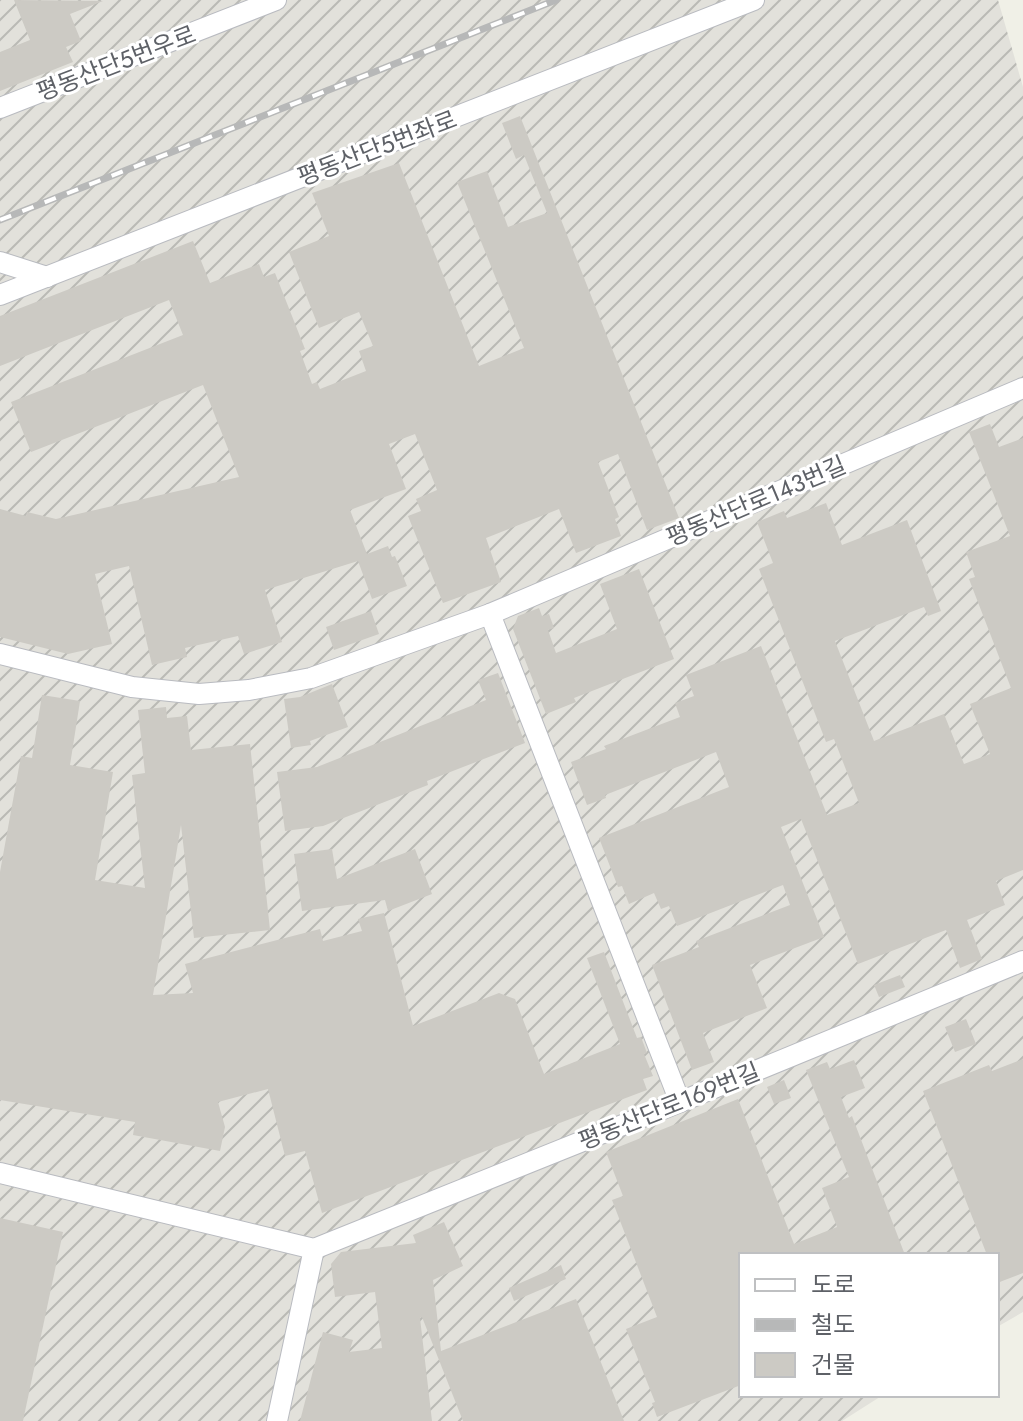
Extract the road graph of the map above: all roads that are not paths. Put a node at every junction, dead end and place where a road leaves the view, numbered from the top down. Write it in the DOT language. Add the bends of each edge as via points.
graph roads {
  1 [pos="276,0"];
  2 [pos="754,0"];
  3 [pos="0,108"];
  4 [pos="0,262"];
  5 [pos="47,277"];
  6 [pos="0,295"];
  7 [pos="1023,388"];
  8 [pos="490,614"];
  9 [pos="0,654"];
  10 [pos="1023,961"];
  11 [pos="680,1102"];
  12 [pos="0,1173"];
  13 [pos="314,1249"];
  14 [pos="277,1421"];
  1 -- 3 [label="street, 평동산단5번우로"];
  2 -- 5 [label="street, 평동산단5번좌로"];
  4 -- 5 [label="street"];
  5 -- 6 [label="street, 평동산단5번좌로"];
  7 -- 8 [label="street, 평동산단로143번길"];
  8 -- 9 [label="street, 평동산단로143번길" via="311,678 236,691 199,694 132,687"];
  8 -- 11 [label="street"];
  10 -- 11 [label="street, 평동산단로169번길"];
  11 -- 13 [label="street, 평동산단로169번길"];
  12 -- 13 [label="street"];
  13 -- 14 [label="street"];
}
